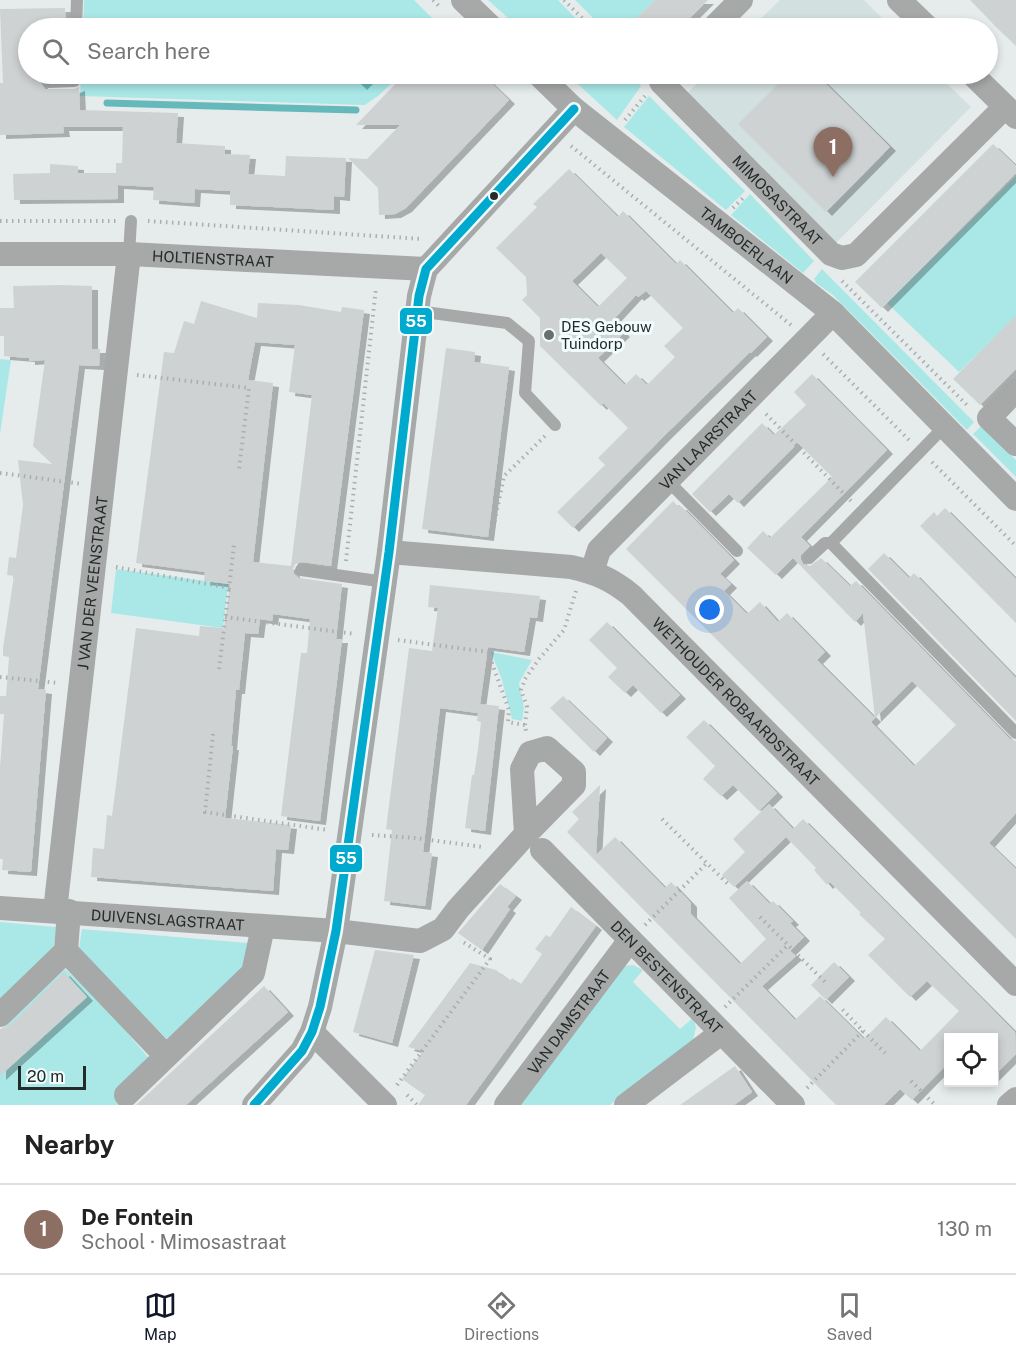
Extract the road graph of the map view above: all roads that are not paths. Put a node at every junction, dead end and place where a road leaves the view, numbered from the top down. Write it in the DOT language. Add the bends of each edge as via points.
graph roads {
  1 [pos="76,0"];
  2 [pos="463,0"];
  3 [pos="741,0"];
  4 [pos="899,0"];
  5 [pos="76,18"];
  6 [pos="482,18"];
  7 [pos="723,18"];
  8 [pos="918,18"];
  9 [pos="548,84"];
  10 [pos="670,84"];
  11 [pos="982,84"];
  12 [pos="574,109"];
  13 [pos="1011,112"];
  14 [pos="131,221"];
  15 [pos="0,254"];
  16 [pos="129,254"];
  17 [pos="426,268"];
  18 [pos="417,311"];
  19 [pos="833,313"];
  20 [pos="1016,390"];
  21 [pos="555,425"];
  22 [pos="945,426"];
  23 [pos="1016,444"];
  24 [pos="667,480"];
  25 [pos="1016,499"];
  26 [pos="831,543"];
  27 [pos="737,551"];
  28 [pos="389,552"];
  29 [pos="808,558"];
  30 [pos="301,570"];
  31 [pos="587,571"];
  32 [pos="385,582"];
  33 [pos="1016,733"];
  34 [pos="534,842"];
  35 [pos="0,908"];
  36 [pos="62,911"];
  37 [pos="262,927"];
  38 [pos="336,931"];
  39 [pos="630,940"];
  40 [pos="66,951"];
  41 [pos="1016,984"];
  42 [pos="0,1015"];
  43 [pos="716,1028"];
  44 [pos="312,1032"];
  45 [pos="166,1056"];
  46 [pos="126,1095"];
  47 [pos="391,1095"];
  48 [pos="799,1098"];
  49 [pos="1016,1099"];
  50 [pos="254,1105"];
  51 [pos="506,1105"];
  52 [pos="626,1105"];
  53 [pos="1009,1105"];
  1 -- 5 [label="lane"];
  2 -- 6 [label="street"];
  3 -- 7 [label="street"];
  4 -- 8 [label="street"];
  9 -- 12 [label="street, TAMBOERLAAN"];
  10 -- 13 [label="street, MIMOSASTRAAT" via="759,182 831,254 842,258 856,255"];
  11 -- 13 [label="street"];
  12 -- 17 [label="street"];
  12 -- 19 [label="street, TAMBOERLAAN"];
  14 -- 16 [label="lane"];
  15 -- 16 [label="street, HOLTIENSTRAAT"];
  16 -- 17 [label="street, HOLTIENSTRAAT"];
  16 -- 36 [label="street, J VAN DER VEENSTRAAT" via="81,685"];
  17 -- 18 [label="street"];
  18 -- 21 [label="lane" via="507,323 529,341 525,393"];
  18 -- 28 [label="street"];
  19 -- 22 [label="street, TAMBOERLAAN"];
  19 -- 24 [label="street, VAN LAARSTRAAT"];
  20 -- 23 [label="street" via="989,418"];
  22 -- 25 [label="street, TAMBOERLAAN"];
  22 -- 26 [label="lane"];
  24 -- 27 [label="lane"];
  24 -- 31 [label="street, VAN LAARSTRAAT" via="599,550"];
  26 -- 29 [label="lane" via="825,543"];
  26 -- 33 [label="lane"];
  28 -- 31 [label="street, WETHOUDER ROBAARDSTRAAT"];
  28 -- 32 [label="street"];
  30 -- 32 [label="lane"];
  31 -- 41 [label="street, WETHOUDER ROBAARDSTRAAT" via="612,580 631,595"];
  32 -- 38 [label="street"];
  34 -- 34 [label="street" via="522,769 530,753 547,748 574,772 574,785"];
  34 -- 38 [label="street" via="458,909 443,929 420,941"];
  34 -- 39 [label="street, DEN BESTENSTRAAT"];
  35 -- 36 [label="street, DUIVENSLAGSTRAAT"];
  36 -- 37 [label="street, DUIVENSLAGSTRAAT"];
  36 -- 40 [label="street, J VAN DER VEENSTRAAT"];
  37 -- 38 [label="street, DUIVENSLAGSTRAAT"];
  37 -- 45 [label="street" via="253,973"];
  38 -- 44 [label="street"];
  39 -- 43 [label="street, DEN BESTENSTRAAT"];
  39 -- 51 [label="street, VAN DAMSTRAAT"];
  40 -- 42 [label="street"];
  40 -- 45 [label="street"];
  43 -- 48 [label="street, DEN BESTENSTRAAT"];
  43 -- 52 [label="street"];
  44 -- 47 [label="street"];
  44 -- 50 [label="street" via="302,1051"];
  45 -- 46 [label="street"];
  49 -- 53 [label="street"];
}
